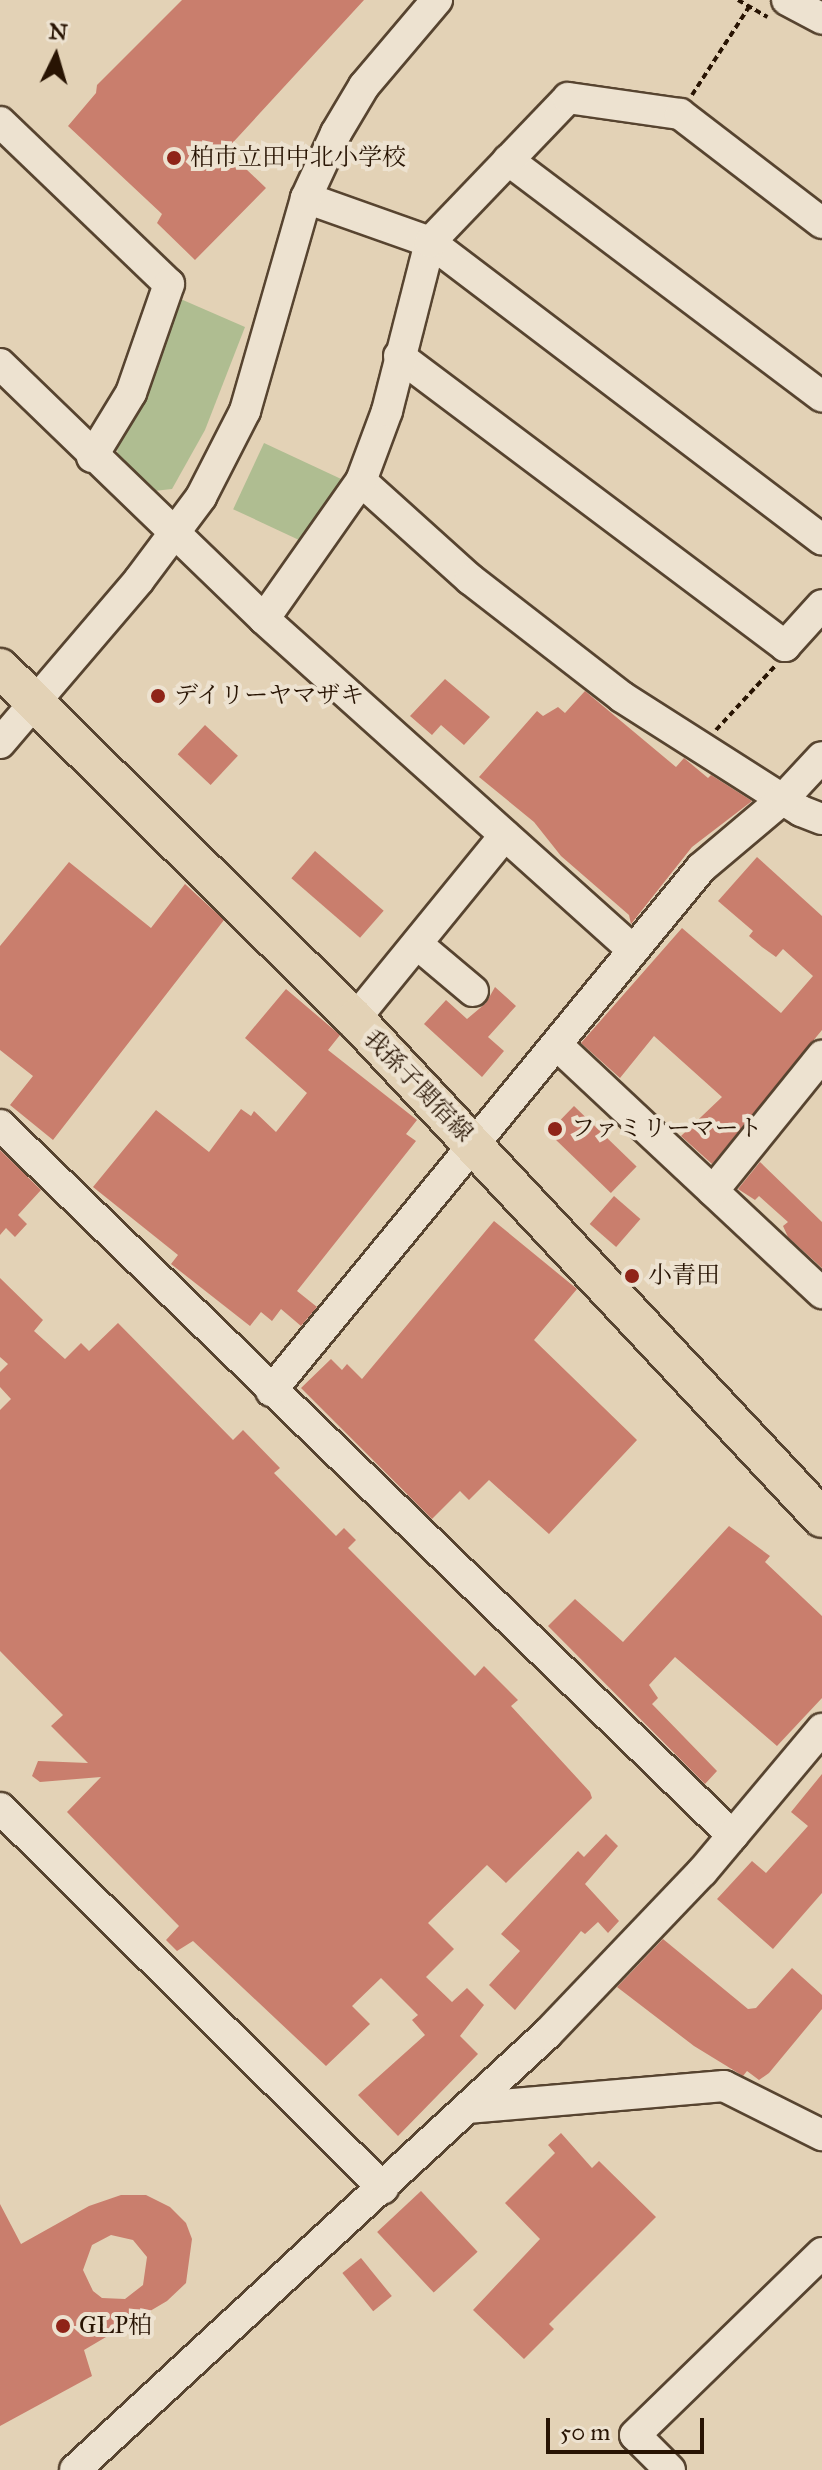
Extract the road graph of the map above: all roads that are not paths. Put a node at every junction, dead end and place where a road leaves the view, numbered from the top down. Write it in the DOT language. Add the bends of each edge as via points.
graph roads {
  1 [pos="437,0"];
  2 [pos="787,0"];
  3 [pos="822,19"];
  4 [pos="0,122"];
  5 [pos="508,160"];
  6 [pos="306,198"];
  7 [pos="822,223"];
  8 [pos="430,242"];
  9 [pos="399,356"];
  10 [pos="0,364"];
  11 [pos="822,397"];
  12 [pos="92,457"];
  13 [pos="361,481"];
  14 [pos="175,535"];
  15 [pos="822,540"];
  16 [pos="822,605"];
  17 [pos="264,619"];
  18 [pos="0,668"];
  19 [pos="35,701"];
  20 [pos="0,743"];
  21 [pos="822,757"];
  22 [pos="783,799"];
  23 [pos="822,819"];
  24 [pos="505,835"];
  25 [pos="417,944"];
  26 [pos="633,950"];
  27 [pos="473,991"];
  28 [pos="355,1019"];
  29 [pos="558,1046"];
  30 [pos="822,1056"];
  31 [pos="0,1125"];
  32 [pos="474,1144"];
  33 [pos="713,1191"];
  34 [pos="820,1288"];
  35 [pos="271,1391"];
  36 [pos="817,1502"];
  37 [pos="822,1729"];
  38 [pos="0,1808"];
  39 [pos="733,1836"];
  40 [pos="467,2108"];
  41 [pos="822,2135"];
  42 [pos="383,2188"];
  43 [pos="822,2253"];
  44 [pos="75,2470"];
  45 [pos="670,2470"];
  1 -- 6 [label="street" via="364,86"];
  2 -- 3 [label="street"];
  4 -- 12 [label="street" via="169,284 131,393"];
  5 -- 7 [label="street" via="568,98 680,114"];
  5 -- 8 [label="street"];
  5 -- 11 [label="street"];
  6 -- 8 [label="street"];
  6 -- 14 [label="street" via="245,411"];
  8 -- 9 [label="street"];
  8 -- 15 [label="street"];
  9 -- 13 [label="street" via="387,411"];
  9 -- 16 [label="street" via="785,646"];
  10 -- 12 [label="street"];
  12 -- 14 [label="street"];
  13 -- 17 [label="street"];
  13 -- 22 [label="street" via="470,579 622,697"];
  14 -- 17 [label="street"];
  14 -- 19 [label="street"];
  17 -- 24 [label="street"];
  18 -- 19 [label="main road, 我孫子関宿線"];
  19 -- 20 [label="street"];
  19 -- 28 [label="main road, 我孫子関宿線"];
  21 -- 22 [label="street"];
  22 -- 23 [label="street"];
  22 -- 26 [label="street" via="701,868"];
  24 -- 25 [label="street"];
  24 -- 26 [label="street"];
  25 -- 27 [label="street"];
  25 -- 28 [label="street"];
  26 -- 29 [label="street"];
  28 -- 32 [label="main road, 我孫子関宿線"];
  29 -- 32 [label="street"];
  29 -- 33 [label="street"];
  30 -- 33 [label="street"];
  31 -- 35 [label="street"];
  32 -- 35 [label="street"];
  32 -- 36 [label="main road, 我孫子関宿線"];
  33 -- 34 [label="street"];
  35 -- 39 [label="street"];
  37 -- 39 [label="street"];
  38 -- 42 [label="street"];
  39 -- 40 [label="street" via="558,2023"];
  40 -- 41 [label="street" via="724,2086"];
  40 -- 42 [label="street"];
  42 -- 44 [label="street"];
  43 -- 45 [label="street" via="635,2435"];
}
